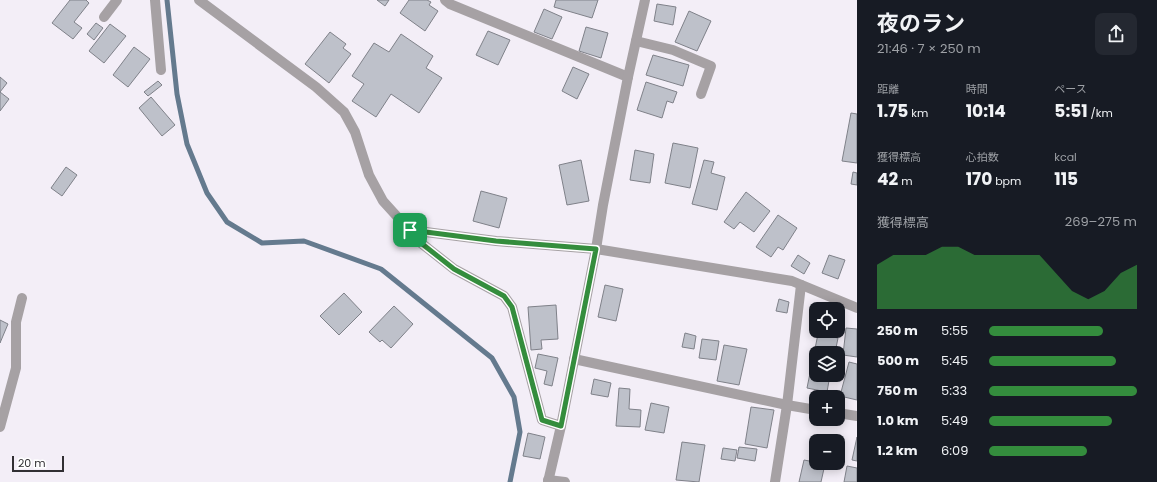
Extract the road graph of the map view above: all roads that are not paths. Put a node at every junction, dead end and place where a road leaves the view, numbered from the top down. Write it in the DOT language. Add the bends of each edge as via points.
graph roads {
  1 [pos="117,0"];
  2 [pos="155,0"];
  3 [pos="199,0"];
  4 [pos="445,0"];
  5 [pos="645,0"];
  6 [pos="104,17"];
  7 [pos="636,41"];
  8 [pos="161,70"];
  9 [pos="628,77"];
  10 [pos="701,94"];
  11 [pos="410,230"];
  12 [pos="596,249"];
  13 [pos="801,285"];
  14 [pos="22,298"];
  15 [pos="857,308"];
  16 [pos="574,359"];
  17 [pos="787,405"];
  18 [pos="809,409"];
  19 [pos="845,414"];
  20 [pos="857,416"];
  21 [pos="561,426"];
  22 [pos="0,427"];
  23 [pos="548,481"];
  24 [pos="565,482"];
  25 [pos="775,482"];
  1 -- 6 [label="street"];
  2 -- 8 [label="street"];
  3 -- 11 [label="street" via="316,87 344,112 355,132 369,175 384,201"];
  4 -- 9 [label="street"];
  5 -- 7 [label="street"];
  7 -- 9 [label="street"];
  7 -- 10 [label="street" via="673,50 711,66"];
  9 -- 12 [label="street"];
  11 -- 12 [label="street" via="496,241"];
  11 -- 21 [label="street" via="421,243 454,269 504,296 512,307 542,420"];
  12 -- 13 [label="street" via="792,281"];
  12 -- 16 [label="street"];
  13 -- 15 [label="street"];
  13 -- 17 [label="street"];
  14 -- 22 [label="street" via="16,322 16,368"];
  16 -- 17 [label="street"];
  16 -- 21 [label="street"];
  17 -- 18 [label="street"];
  17 -- 25 [label="street"];
  19 -- 20 [label="street"];
  21 -- 23 [label="street"];
  23 -- 24 [label="street"];
}
